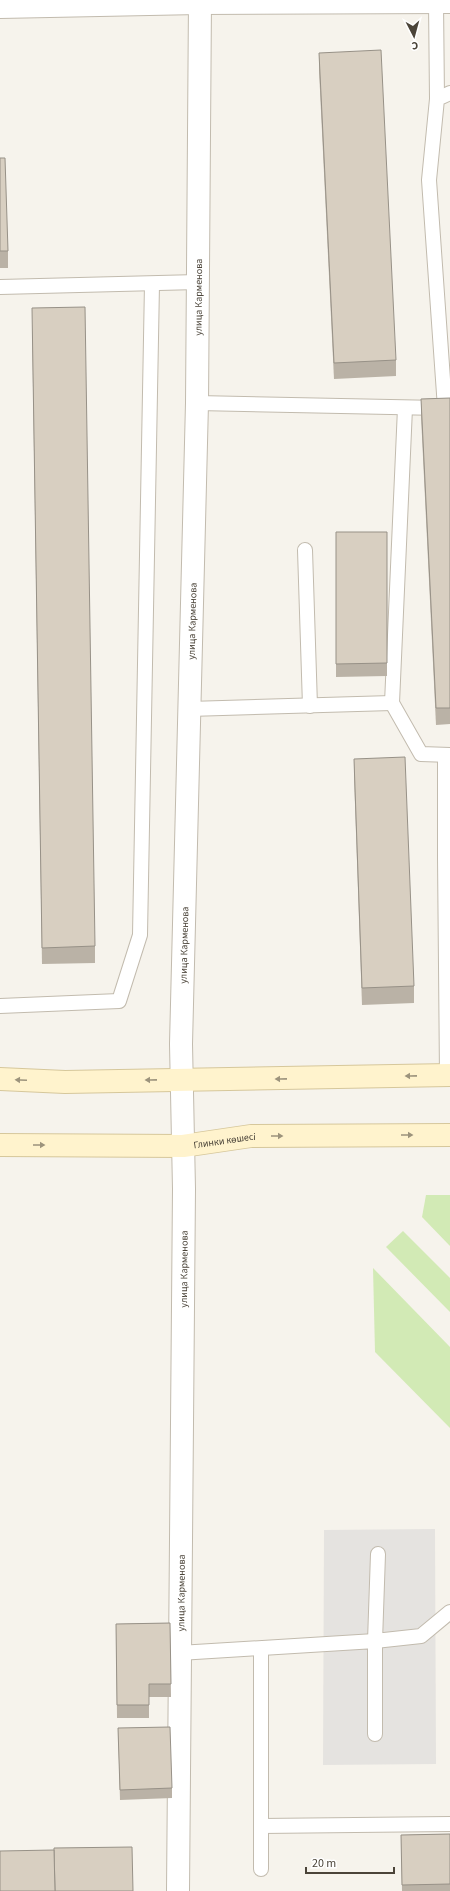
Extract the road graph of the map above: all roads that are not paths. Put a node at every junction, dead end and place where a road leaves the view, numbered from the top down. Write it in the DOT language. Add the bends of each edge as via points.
graph roads {
  1 [pos="200,1"];
  2 [pos="443,2"];
  3 [pos="0,7"];
  4 [pos="450,93"];
  5 [pos="437,99"];
  6 [pos="198,282"];
  7 [pos="152,284"];
  8 [pos="0,287"];
  9 [pos="197,403"];
  10 [pos="448,407"];
  11 [pos="405,408"];
  12 [pos="304,550"];
  13 [pos="392,703"];
  14 [pos="310,706"];
  15 [pos="189,709"];
  16 [pos="448,755"];
  17 [pos="448,857"];
  18 [pos="0,1006"];
  19 [pos="448,1075"];
  20 [pos="0,1079"];
  21 [pos="182,1079"];
  22 [pos="450,1135"];
  23 [pos="0,1144"];
  24 [pos="183,1146"];
  25 [pos="378,1554"];
  26 [pos="450,1612"];
  27 [pos="375,1641"];
  28 [pos="261,1649"];
  29 [pos="179,1653"];
  30 [pos="375,1734"];
  31 [pos="450,1824"];
  32 [pos="261,1826"];
  33 [pos="261,1869"];
  34 [pos="178,1891"];
  1 -- 2 [label="street"];
  1 -- 3 [label="street"];
  1 -- 6 [label="street, улица Карменова"];
  2 -- 5 [label="lane"];
  4 -- 5 [label="lane"];
  5 -- 10 [label="lane" via="428,180"];
  6 -- 7 [label="lane"];
  6 -- 9 [label="street, улица Карменова"];
  7 -- 8 [label="lane"];
  7 -- 18 [label="lane" via="140,935 119,1001"];
  9 -- 11 [label="lane"];
  9 -- 15 [label="street, улица Карменова"];
  10 -- 11 [label="lane"];
  11 -- 13 [label="lane"];
  12 -- 14 [label="lane"];
  13 -- 14 [label="lane"];
  13 -- 16 [label="lane" via="421,754"];
  14 -- 15 [label="lane"];
  15 -- 21 [label="street, улица Карменова"];
  16 -- 17 [label="lane"];
  17 -- 19 [label="lane"];
  19 -- 21 [label="main road, one-way" via="250,1080"];
  21 -- 20 [label="main road, one-way" via="65,1082"];
  21 -- 24 [label="street, улица Карменова"];
  24 -- 22 [label="main road, Глинки көшесі, one-way" via="251,1136"];
  23 -- 24 [label="main road, Глинки көшесі, one-way"];
  24 -- 29 [label="street, улица Карменова"];
  25 -- 27 [label="lane"];
  26 -- 27 [label="lane" via="421,1636"];
  27 -- 28 [label="lane"];
  27 -- 30 [label="lane"];
  28 -- 29 [label="lane"];
  28 -- 32 [label="lane"];
  29 -- 34 [label="street, улица Карменова"];
  31 -- 32 [label="lane"];
  32 -- 33 [label="lane"];
}
